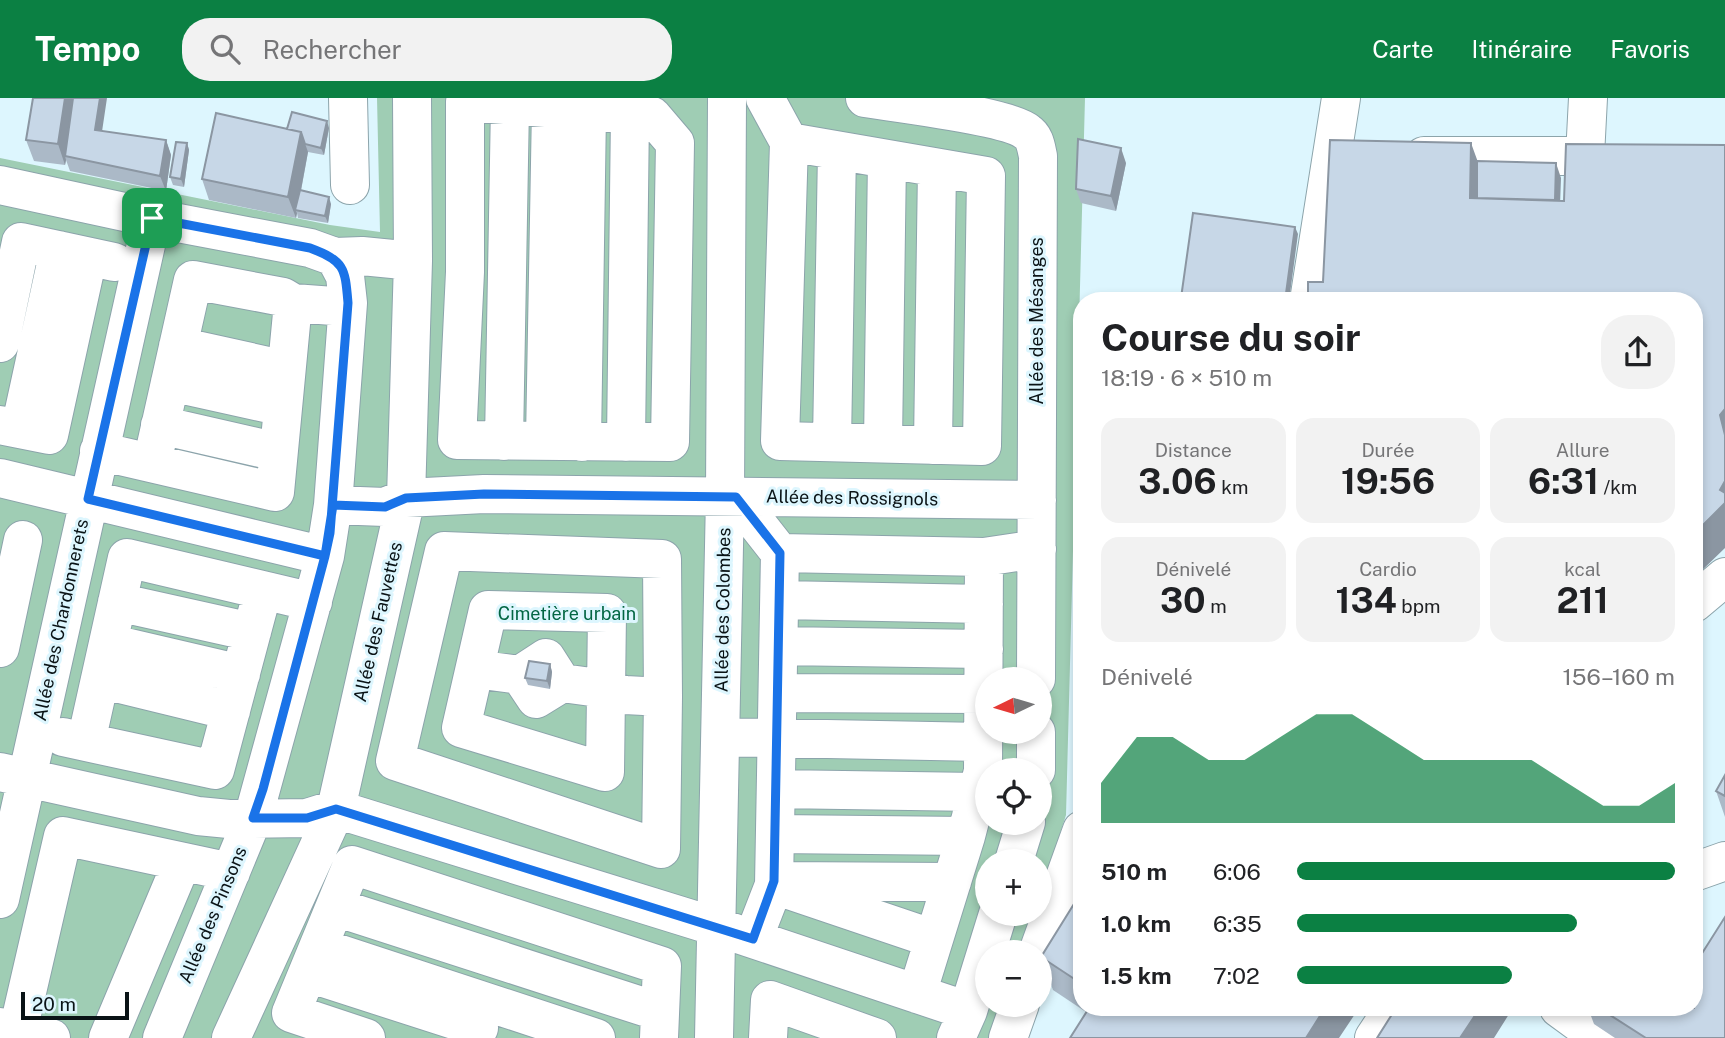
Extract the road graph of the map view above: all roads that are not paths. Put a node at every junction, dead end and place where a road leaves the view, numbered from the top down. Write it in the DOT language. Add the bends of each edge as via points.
graph roads {
  1 [pos="348,98"];
  2 [pos="412,98"];
  3 [pos="727,98"];
  4 [pos="765,98"];
  5 [pos="865,98"];
  6 [pos="1340,98"];
  7 [pos="1588,98"];
  8 [pos="510,105"];
  9 [pos="569,110"];
  10 [pos="630,114"];
  11 [pos="789,142"];
  12 [pos="837,151"];
  13 [pos="1332,156"];
  14 [pos="887,159"];
  15 [pos="350,185"];
  16 [pos="0,186"];
  17 [pos="152,218"];
  18 [pos="74,253"];
  19 [pos="335,257"];
  20 [pos="413,261"];
  21 [pos="141,268"];
  22 [pos="465,272"];
  23 [pos="507,272"];
  24 [pos="566,273"];
  25 [pos="628,274"];
  26 [pos="673,274"];
  27 [pos="726,274"];
  28 [pos="1310,292"];
  29 [pos="347,307"];
  30 [pos="292,313"];
  31 [pos="0,343"];
  32 [pos="174,364"];
  33 [pos="285,389"];
  34 [pos="160,425"];
  35 [pos="10,427"];
  36 [pos="504,441"];
  37 [pos="564,441"];
  38 [pos="625,442"];
  39 [pos="832,442"];
  40 [pos="883,443"];
  41 [pos="99,451"];
  42 [pos="278,452"];
  43 [pos="152,463"];
  44 [pos="0,478"];
  45 [pos="448,495"];
  46 [pos="730,497"];
  47 [pos="406,498"];
  48 [pos="88,499"];
  49 [pos="1037,500"];
  50 [pos="333,505"];
  51 [pos="12,537"];
  52 [pos="1037,549"];
  53 [pos="443,551"];
  54 [pos="76,553"];
  55 [pos="780,553"];
  56 [pos="325,556"];
  57 [pos="984,557"];
  58 [pos="1725,577"];
  59 [pos="263,590"];
  60 [pos="1703,595"];
  61 [pos="780,600"];
  62 [pos="117,602"];
  63 [pos="313,602"];
  64 [pos="984,604"];
  65 [pos="4,607"];
  66 [pos="252,632"];
  67 [pos="779,646"];
  68 [pos="984,649"];
  69 [pos="104,661"];
  70 [pos="984,667"];
  71 [pos="1036,667"];
  72 [pos="475,669"];
  73 [pos="240,674"];
  74 [pos="539,686"];
  75 [pos="606,689"];
  76 [pos="778,693"];
  77 [pos="975,694"];
  78 [pos="663,697"];
  79 [pos="226,729"];
  80 [pos="89,730"];
  81 [pos="37,732"];
  82 [pos="721,737"];
  83 [pos="777,739"];
  84 [pos="975,742"];
  85 [pos="529,749"];
  86 [pos="13,775"];
  87 [pos="776,789"];
  88 [pos="975,792"];
  89 [pos="975,800"];
  90 [pos="336,809"];
  91 [pos="253,818"];
  92 [pos="8,827"];
  93 [pos="775,834"];
  94 [pos="966,836"];
  95 [pos="1073,855"];
  96 [pos="1725,861"];
  97 [pos="182,862"];
  98 [pos="527,868"];
  99 [pos="1703,869"];
  100 [pos="231,872"];
  101 [pos="952,882"];
  102 [pos="774,883"];
  103 [pos="0,899"];
  104 [pos="335,907"];
  105 [pos="511,917"];
  106 [pos="994,926"];
  107 [pos="717,927"];
  108 [pos="753,939"];
  109 [pos="934,939"];
  110 [pos="1042,940"];
  111 [pos="313,960"];
  112 [pos="498,960"];
  113 [pos="917,994"];
  114 [pos="1389,1016"];
  115 [pos="1570,1016"];
  116 [pos="1015,1017"];
  117 [pos="660,1025"];
  118 [pos="962,1025"];
  119 [pos="486,1026"];
  120 [pos="23,1032"];
  121 [pos="108,1038"];
  122 [pos="162,1038"];
  123 [pos="231,1038"];
  124 [pos="366,1038"];
  125 [pos="596,1038"];
  126 [pos="714,1038"];
  127 [pos="768,1038"];
  128 [pos="877,1038"];
  129 [pos="1008,1038"];
  130 [pos="1374,1038"];
  131 [pos="1600,1038"];
  1 -- 15 [label="street"];
  2 -- 20 [label="street, Allée des Fauvettes"];
  3 -- 27 [label="street, Allée des Colombes"];
  4 -- 11 [label="street"];
  5 -- 49 [label="street, Allée des Mésanges" via="1007,122 1029,132 1035,143"];
  6 -- 13 [label="street"];
  7 -- 13 [label="street" via="1600,155"];
  8 -- 9 [label="street"];
  8 -- 22 [label="street" via="464,102"];
  8 -- 23 [label="street"];
  9 -- 10 [label="street"];
  9 -- 24 [label="street"];
  10 -- 25 [label="street"];
  10 -- 26 [label="street" via="652,116 675,143"];
  11 -- 12 [label="street"];
  11 -- 39 [label="street" via="780,441"];
  12 -- 14 [label="street"];
  12 -- 39 [label="street"];
  13 -- 28 [label="street"];
  14 -- 40 [label="street"];
  14 -- 40 [label="street" via="937,168 933,445"];
  16 -- 17 [label="street"];
  17 -- 19 [label="street" via="310,248"];
  17 -- 21 [label="street, Allée des Chardonnerets"];
  18 -- 21 [label="street"];
  18 -- 31 [label="street" via="21,243"];
  18 -- 35 [label="street"];
  19 -- 20 [label="street"];
  19 -- 29 [label="street, Allée des Pinsons" via="345,276"];
  20 -- 47 [label="street, Allée des Fauvettes"];
  21 -- 41 [label="street, Allée des Chardonnerets"];
  22 -- 23 [label="street"];
  22 -- 36 [label="street" via="457,440"];
  23 -- 24 [label="street"];
  23 -- 36 [label="street"];
  24 -- 25 [label="street"];
  24 -- 37 [label="street"];
  25 -- 26 [label="street"];
  25 -- 38 [label="street"];
  26 -- 27 [label="street"];
  26 -- 38 [label="street" via="670,442"];
  27 -- 46 [label="street, Allée des Colombes"];
  29 -- 30 [label="street"];
  29 -- 50 [label="street, Allée des Pinsons"];
  30 -- 32 [label="street" via="188,303"];
  30 -- 33 [label="street"];
  32 -- 33 [label="street"];
  32 -- 34 [label="street"];
  33 -- 42 [label="street"];
  34 -- 42 [label="street"];
  34 -- 43 [label="street"];
  36 -- 37 [label="street"];
  37 -- 38 [label="street"];
  39 -- 40 [label="street"];
  41 -- 43 [label="street"];
  41 -- 48 [label="street, Allée des Chardonnerets"];
  42 -- 43 [label="street" via="275,492"];
  44 -- 48 [label="street"];
  45 -- 46 [label="street, Allée des Rossignols"];
  45 -- 47 [label="street, Allée des Rossignols"];
  45 -- 53 [label="street"];
  46 -- 49 [label="street, Allée des Rossignols"];
  46 -- 55 [label="street"];
  46 -- 82 [label="street, Allée des Colombes"];
  47 -- 50 [label="street, Allée des Rossignols" via="385,507"];
  47 -- 90 [label="street, Allée des Fauvettes"];
  48 -- 54 [label="street, Allée des Chardonnerets"];
  48 -- 56 [label="street"];
  49 -- 52 [label="street, Allée des Mésanges"];
  50 -- 56 [label="street, Allée des Pinsons"];
  51 -- 54 [label="street"];
  51 -- 65 [label="street"];
  52 -- 57 [label="street"];
  52 -- 71 [label="street, Allée des Mésanges"];
  53 -- 78 [label="street" via="662,559"];
  53 -- 78 [label="street" via="395,761 661,849"];
  54 -- 81 [label="street, Allée des Chardonnerets"];
  55 -- 57 [label="street"];
  55 -- 61 [label="street"];
  56 -- 63 [label="street, Allée des Pinsons"];
  57 -- 64 [label="street"];
  58 -- 60 [label="street"];
  59 -- 62 [label="street" via="127,558"];
  59 -- 63 [label="street"];
  59 -- 66 [label="street"];
  61 -- 64 [label="street"];
  61 -- 67 [label="street"];
  62 -- 66 [label="street"];
  62 -- 69 [label="street"];
  63 -- 91 [label="street, Allée des Pinsons"];
  64 -- 68 [label="street"];
  66 -- 73 [label="street"];
  67 -- 68 [label="street"];
  67 -- 76 [label="street"];
  68 -- 70 [label="street"];
  69 -- 73 [label="street"];
  69 -- 79 [label="street"];
  69 -- 80 [label="street"];
  72 -- 74 [label="street"];
  72 -- 75 [label="street" via="488,610 607,613"];
  72 -- 85 [label="street" via="461,728"];
  73 -- 79 [label="street"];
  74 -- 75 [label="street"];
  74 -- 85 [label="street"];
  75 -- 78 [label="street"];
  75 -- 85 [label="street" via="605,772"];
  76 -- 77 [label="street"];
  76 -- 83 [label="street"];
  79 -- 80 [label="street"];
  80 -- 81 [label="street"];
  81 -- 86 [label="street, Allée des Chardonnerets"];
  82 -- 83 [label="street"];
  82 -- 107 [label="street, Allée des Colombes"];
  83 -- 84 [label="street"];
  83 -- 87 [label="street"];
  86 -- 91 [label="street" via="198,816"];
  86 -- 92 [label="street, Allée des Chardonnerets"];
  87 -- 88 [label="street"];
  87 -- 93 [label="street"];
  89 -- 94 [label="street"];
  90 -- 91 [label="street" via="307,818"];
  90 -- 98 [label="street"];
  90 -- 123 [label="street, Allée des Fauvettes"];
  91 -- 100 [label="street, Allée des Pinsons"];
  92 -- 103 [label="street, Allée des Chardonnerets"];
  93 -- 94 [label="street"];
  93 -- 102 [label="street"];
  94 -- 101 [label="street"];
  95 -- 110 [label="street"];
  96 -- 99 [label="street"];
  97 -- 100 [label="street"];
  97 -- 120 [label="street" via="63,836"];
  97 -- 121 [label="street"];
  98 -- 105 [label="street"];
  98 -- 107 [label="street"];
  100 -- 122 [label="street, Allée des Pinsons"];
  101 -- 102 [label="street"];
  101 -- 109 [label="street"];
  102 -- 108 [label="street"];
  102 -- 109 [label="street"];
  104 -- 105 [label="street" via="352,865"];
  104 -- 111 [label="street"];
  104 -- 112 [label="street"];
  105 -- 112 [label="street"];
  105 -- 117 [label="street" via="662,966"];
  106 -- 118 [label="street"];
  107 -- 108 [label="street"];
  107 -- 126 [label="street, Allée des Colombes"];
  108 -- 113 [label="street"];
  109 -- 113 [label="street"];
  111 -- 119 [label="street"];
  111 -- 124 [label="street" via="291,1013"];
  112 -- 117 [label="street"];
  112 -- 119 [label="street"];
  113 -- 118 [label="street"];
  114 -- 130 [label="street"];
  115 -- 131 [label="street"];
  116 -- 129 [label="street"];
  119 -- 125 [label="street"];
  127 -- 128 [label="street" via="770,1000"];
}
